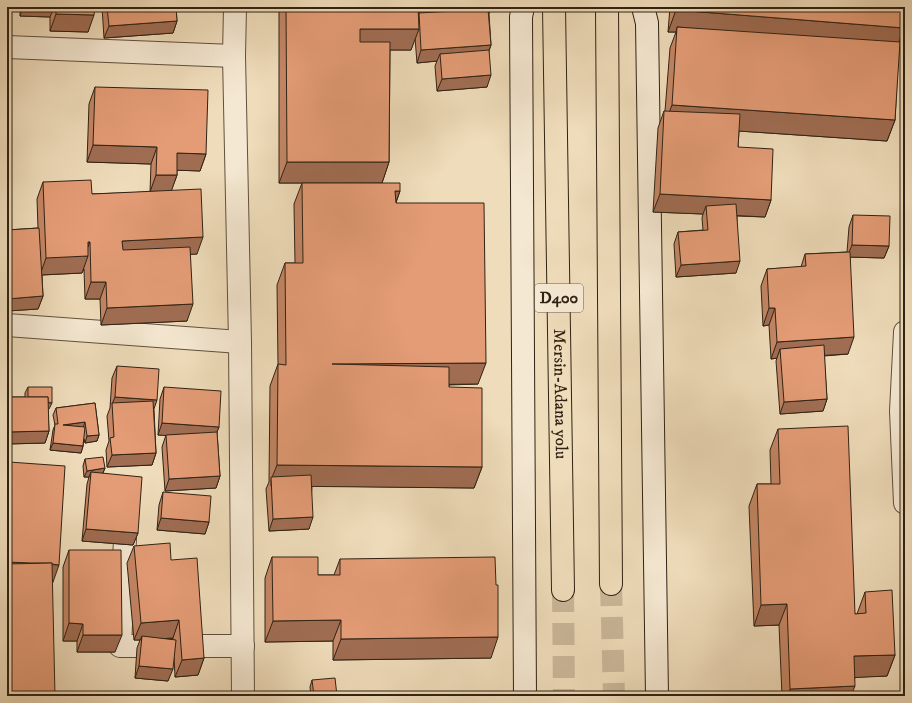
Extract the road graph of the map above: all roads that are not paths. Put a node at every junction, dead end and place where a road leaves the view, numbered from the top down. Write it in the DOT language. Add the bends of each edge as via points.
graph roads {
  1 [pos="235,7"];
  2 [pos="523,7"];
  3 [pos="554,7"];
  4 [pos="607,7"];
  5 [pos="643,7"];
  6 [pos="7,47"];
  7 [pos="234,56"];
  8 [pos="7,324"];
  9 [pos="905,332"];
  10 [pos="240,342"];
  11 [pos="903,411"];
  12 [pos="905,503"];
  13 [pos="125,539"];
  14 [pos="611,584"];
  15 [pos="563,590"];
  16 [pos="243,646"];
  17 [pos="243,696"];
  18 [pos="525,696"];
  19 [pos="657,696"];
  1 -- 7 [label="street"];
  2 -- 18 [label="street" via="520,17"];
  3 -- 15 [label="highway, Mersin-Adana yolu / D400"];
  4 -- 14 [label="highway"];
  5 -- 19 [label="street" via="647,23"];
  6 -- 7 [label="street"];
  7 -- 10 [label="street"];
  8 -- 10 [label="street"];
  9 -- 11 [label="street"];
  10 -- 16 [label="street"];
  11 -- 12 [label="street"];
  13 -- 16 [label="street" via="120,646"];
  16 -- 17 [label="street"];
}
